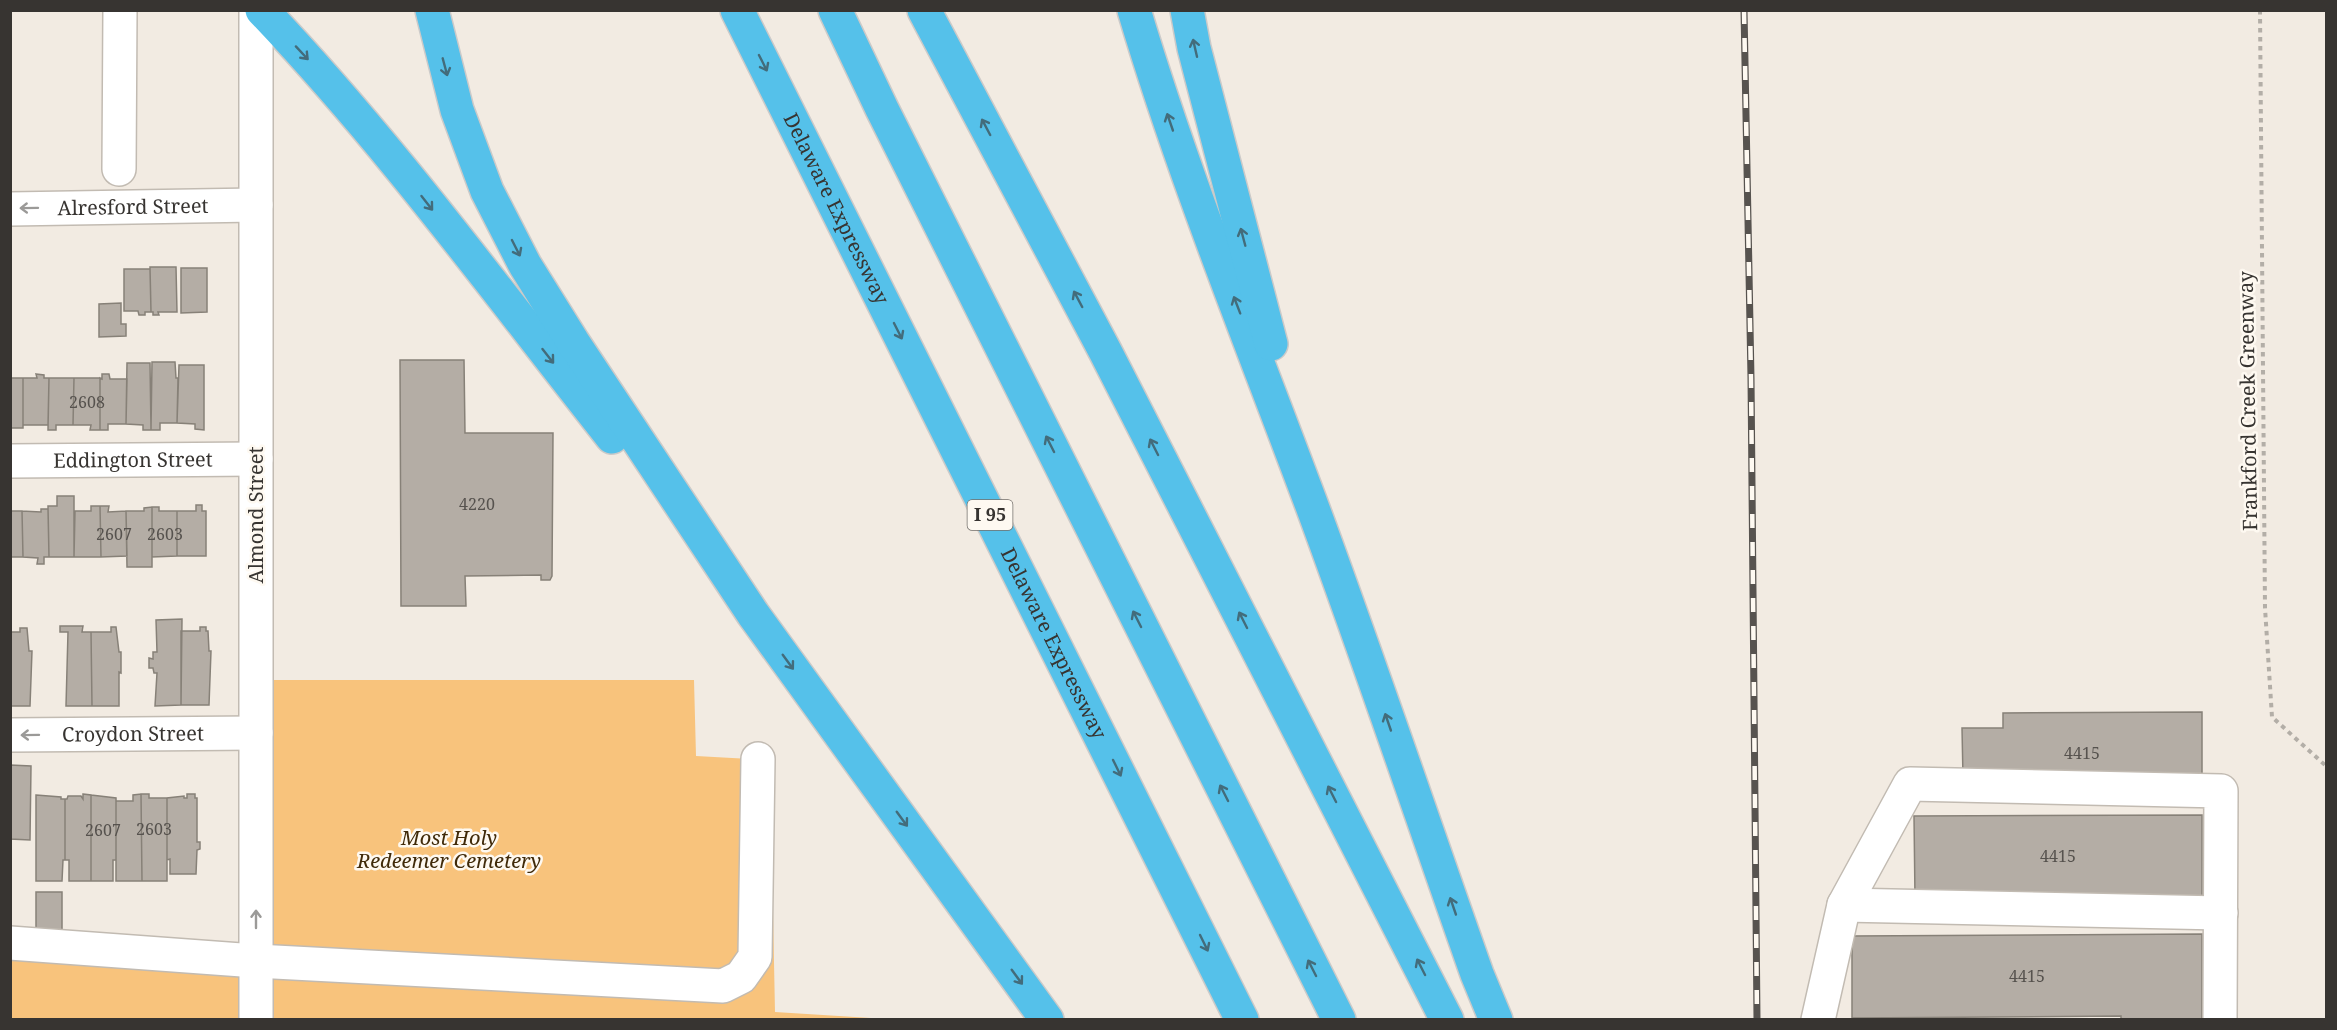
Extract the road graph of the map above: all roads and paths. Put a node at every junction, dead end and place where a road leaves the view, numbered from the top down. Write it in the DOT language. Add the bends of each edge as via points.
graph roads {
  1 [pos="120,10"];
  2 [pos="256,10"];
  3 [pos="262,10"];
  4 [pos="432,10"];
  5 [pos="737,10"];
  6 [pos="835,10"];
  7 [pos="924,10"];
  8 [pos="1134,10"];
  9 [pos="1187,10"];
  10 [pos="2260,10"];
  11 [pos="119,169"];
  12 [pos="256,205"];
  13 [pos="10,209"];
  14 [pos="256,459"];
  15 [pos="10,461"];
  16 [pos="1316,517"];
  17 [pos="753,614"];
  18 [pos="256,733"];
  19 [pos="10,735"];
  20 [pos="758,759"];
  21 [pos="2326,766"];
  22 [pos="1844,905"];
  23 [pos="2221,913"];
  24 [pos="10,943"];
  25 [pos="256,961"];
  26 [pos="1046,1018"];
  27 [pos="256,1020"];
  28 [pos="1242,1020"];
  29 [pos="1338,1020"];
  30 [pos="1448,1020"];
  31 [pos="1496,1020"];
  32 [pos="1818,1020"];
  33 [pos="2220,1020"];
  1 -- 11 [label="street"];
  2 -- 12 [label="street, Almond Street"];
  3 -- 17 [label="highway, one-way" via="379,142"];
  4 -- 17 [label="highway, one-way" via="460,120 487,191 525,265"];
  5 -- 28 [label="highway, Delaware Expressway / I 95, one-way"];
  29 -- 6 [label="highway, one-way"];
  30 -- 7 [label="highway, one-way" via="1105,351"];
  16 -- 8 [label="highway, one-way" via="1189,177"];
  16 -- 9 [label="highway, one-way"];
  10 -- 21 [label="path, Frankford Creek Greenway" via="2265,608 2272,717"];
  12 -- 13 [label="street, Alresford Street, one-way"];
  12 -- 14 [label="street, Almond Street"];
  14 -- 15 [label="street, Eddington Street"];
  14 -- 18 [label="street, Almond Street"];
  31 -- 16 [label="highway, one-way"];
  17 -- 26 [label="highway, one-way"];
  18 -- 19 [label="street, Croydon Street, one-way"];
  25 -- 18 [label="street, Almond Street, one-way"];
  20 -- 25 [label="street" via="755,957 733,982 711,986"];
  22 -- 23 [label="street"];
  22 -- 23 [label="street" via="1910,784 2222,791"];
  22 -- 32 [label="street"];
  23 -- 33 [label="street"];
  24 -- 25 [label="street"];
  25 -- 27 [label="street, Almond Street"];
}
